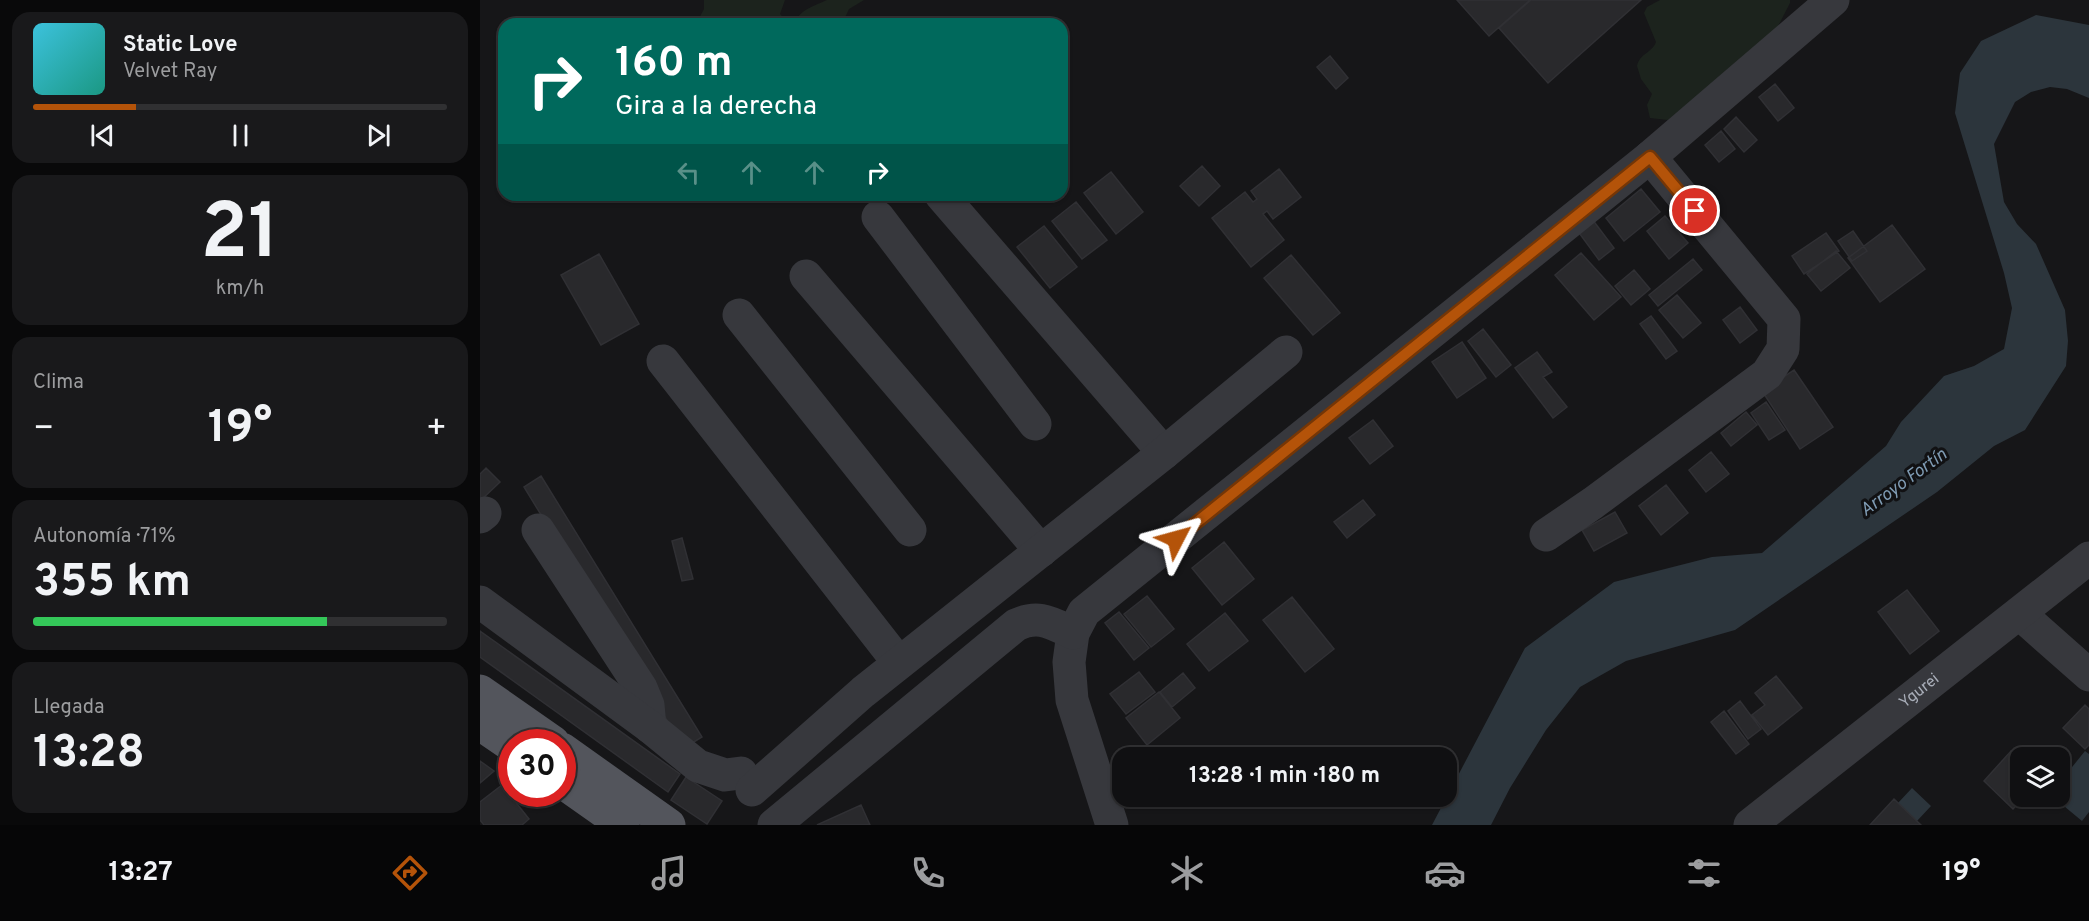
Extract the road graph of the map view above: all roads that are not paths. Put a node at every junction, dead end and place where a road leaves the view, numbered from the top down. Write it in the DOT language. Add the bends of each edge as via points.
graph roads {
  1 [pos="1833,0"];
  2 [pos="1650,157"];
  3 [pos="946,201"];
  4 [pos="878,217"];
  5 [pos="806,276"];
  6 [pos="739,315"];
  7 [pos="1286,352"];
  8 [pos="663,361"];
  9 [pos="1035,424"];
  10 [pos="1164,453"];
  11 [pos="538,530"];
  12 [pos="910,530"];
  13 [pos="1546,535"];
  14 [pos="1041,551"];
  15 [pos="2089,558"];
  16 [pos="480,602"];
  17 [pos="2020,614"];
  18 [pos="1073,633"];
  19 [pos="899,663"];
  20 [pos="2089,675"];
  21 [pos="480,691"];
  22 [pos="480,724"];
  23 [pos="650,727"];
  24 [pos="534,729"];
  25 [pos="498,736"];
  26 [pos="576,760"];
  27 [pos="576,792"];
  28 [pos="623,825"];
  29 [pos="669,825"];
  30 [pos="774,825"];
  31 [pos="1112,825"];
  32 [pos="1750,825"];
  1 -- 2 [label="street"];
  2 -- 13 [label="street" via="1784,320 1783,349 1767,374"];
  2 -- 18 [label="street" via="1084,612"];
  3 -- 10 [label="street"];
  4 -- 9 [label="street"];
  5 -- 14 [label="street"];
  6 -- 12 [label="street"];
  7 -- 10 [label="street"];
  8 -- 19 [label="street"];
  10 -- 14 [label="street"];
  11 -- 23 [label="street" via="641,688"];
  14 -- 19 [label="street"];
  15 -- 17 [label="street, Ygurei"];
  16 -- 23 [label="street"];
  17 -- 20 [label="street"];
  17 -- 32 [label="street, Ygurei"];
  18 -- 30 [label="street" via="1046,621 1030,619 1016,625"];
  18 -- 31 [label="street" via="1069,662 1072,700"];
  19 -- 23 [label="street" via="747,782 698,766"];
  21 -- 24 [label="main road"];
  22 -- 25 [label="main road"];
  26 -- 29 [label="main road"];
  27 -- 28 [label="main road"];
}
